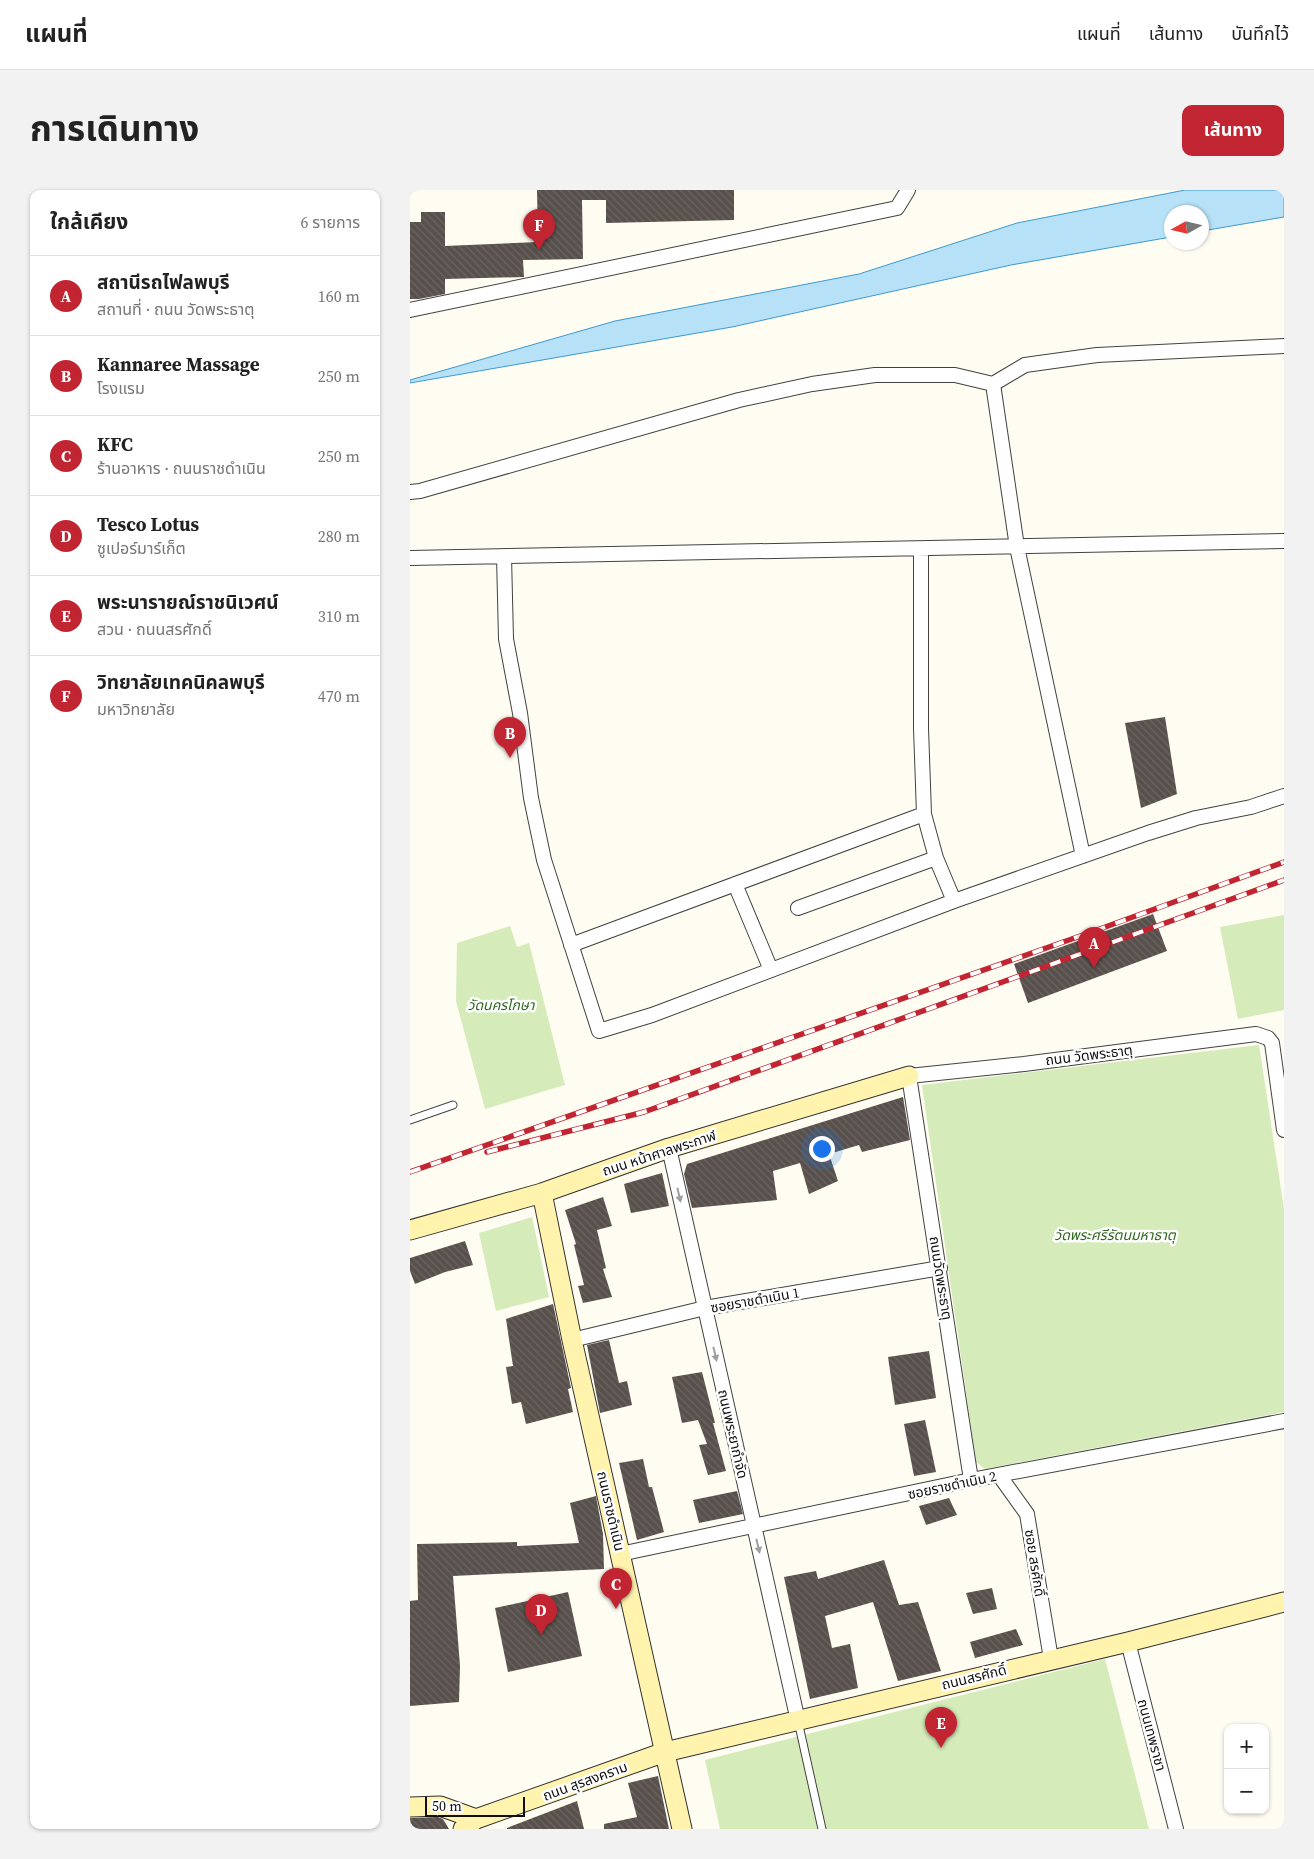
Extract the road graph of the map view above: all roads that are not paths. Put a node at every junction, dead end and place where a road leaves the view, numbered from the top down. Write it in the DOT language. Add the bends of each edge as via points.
graph roads {
  1 [pos="908,190"];
  2 [pos="410,310"];
  3 [pos="1284,346"];
  4 [pos="993,384"];
  5 [pos="410,492"];
  6 [pos="1284,541"];
  7 [pos="1017,547"];
  8 [pos="921,549"];
  9 [pos="504,556"];
  10 [pos="410,558"];
  11 [pos="1284,796"];
  12 [pos="924,814"];
  13 [pos="1083,856"];
  14 [pos="936,858"];
  15 [pos="735,884"];
  16 [pos="954,901"];
  17 [pos="798,908"];
  18 [pos="570,945"];
  19 [pos="771,970"];
  20 [pos="909,1076"];
  21 [pos="1282,1097"];
  22 [pos="454,1105"];
  23 [pos="410,1120"];
  24 [pos="1284,1130"];
  25 [pos="669,1148"];
  26 [pos="542,1193"];
  27 [pos="410,1230"];
  28 [pos="940,1268"];
  29 [pos="705,1308"];
  30 [pos="572,1340"];
  31 [pos="1284,1421"];
  32 [pos="999,1475"];
  33 [pos="971,1480"];
  34 [pos="754,1527"];
  35 [pos="620,1554"];
  36 [pos="1284,1602"];
  37 [pos="1128,1642"];
  38 [pos="1051,1659"];
  39 [pos="798,1721"];
  40 [pos="665,1752"];
  41 [pos="410,1807"];
  42 [pos="470,1824"];
  43 [pos="682,1829"];
  44 [pos="822,1829"];
  45 [pos="1176,1829"];
  1 -- 2 [label="street" via="898,208"];
  3 -- 4 [label="street" via="1097,355 1024,365"];
  4 -- 5 [label="street" via="955,375 875,376 812,384 739,400"];
  4 -- 7 [label="street"];
  6 -- 7 [label="street"];
  7 -- 8 [label="street"];
  7 -- 13 [label="street"];
  8 -- 9 [label="street"];
  8 -- 12 [label="street"];
  9 -- 10 [label="street"];
  9 -- 18 [label="street" via="506,639 531,798 544,860"];
  11 -- 13 [label="street" via="1251,807 1196,818"];
  12 -- 14 [label="street"];
  12 -- 15 [label="street"];
  13 -- 16 [label="street"];
  14 -- 16 [label="street"];
  14 -- 17 [label="street"];
  15 -- 18 [label="street"];
  15 -- 19 [label="street"];
  16 -- 19 [label="street"];
  18 -- 19 [label="street" via="599,1031 652,1015"];
  20 -- 21 [label="street, ถนน วัดพระธาตุ" via="1256,1034 1268,1038 1273,1049"];
  20 -- 25 [label="street, ถนน หน้าศาลพระกาฬ"];
  20 -- 28 [label="street, ถนนวัดพระธาตุ"];
  21 -- 24 [label="street"];
  22 -- 23 [label="lane"];
  25 -- 26 [label="street, ถนน หน้าศาลพระกาฬ"];
  25 -- 29 [label="street, ถนนพระยากำจัด, one-way"];
  26 -- 27 [label="street, ถนน หน้าศาลพระกาฬ"];
  26 -- 30 [label="street, ถนนราชดำเนิน"];
  28 -- 29 [label="street, ซอยราชดำเนิน 1"];
  28 -- 33 [label="street, ถนนวัดพระธาตุ"];
  29 -- 30 [label="street, ซอยราชดำเนิน 1"];
  29 -- 34 [label="street, ถนนพระยากำจัด, one-way"];
  30 -- 35 [label="street, ถนนราชดำเนิน"];
  31 -- 32 [label="street, ซอยราชดำเนิน 2"];
  32 -- 33 [label="street, ซอยราชดำเนิน 2"];
  32 -- 38 [label="street, ซอย สรศักดิ์" via="1028,1514"];
  33 -- 34 [label="street, ซอยราชดำเนิน 2"];
  34 -- 35 [label="street, ซอยราชดำเนิน 2"];
  34 -- 39 [label="street, ถนนพระยากำจัด, one-way"];
  35 -- 40 [label="street, ถนนราชดำเนิน"];
  36 -- 37 [label="street, ถนนสรศักดิ์"];
  37 -- 38 [label="street, ถนนสรศักดิ์"];
  37 -- 45 [label="street, ถนนเทพราชา"];
  38 -- 39 [label="street, ถนนสรศักดิ์"];
  39 -- 40 [label="street, ถนนสรศักดิ์"];
  39 -- 44 [label="lane"];
  40 -- 42 [label="street, ถนน สุรสงคราม"];
  40 -- 43 [label="street, ถนนราชดำเนิน"];
  41 -- 42 [label="street, ถนน สุรสงคราม" via="440,1806"];
}
